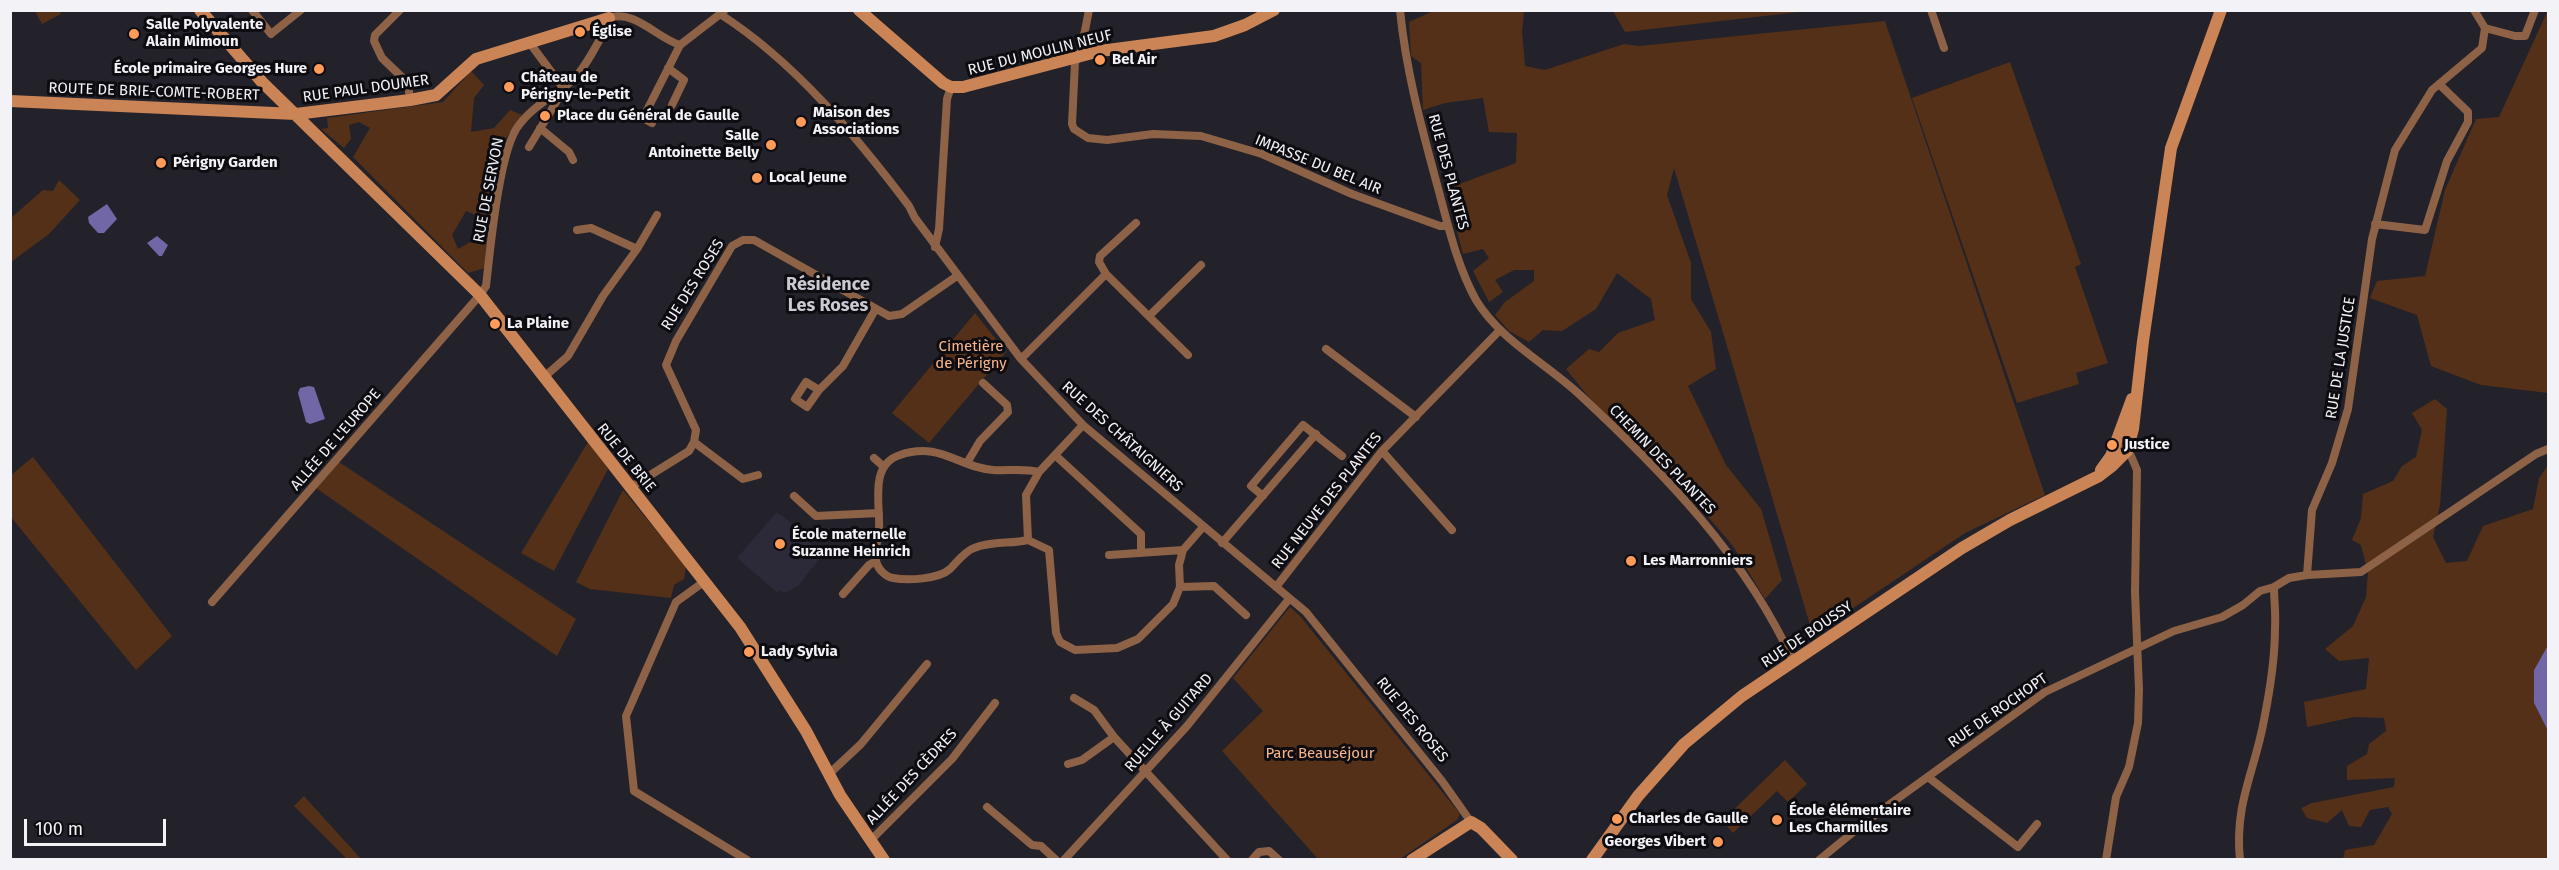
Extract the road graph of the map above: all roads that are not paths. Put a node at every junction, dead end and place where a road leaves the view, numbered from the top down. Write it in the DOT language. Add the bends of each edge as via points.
graph roads {
  1 [pos="200,10"];
  2 [pos="252,10"];
  3 [pos="301,10"];
  4 [pos="400,10"];
  5 [pos="860,10"];
  6 [pos="1089,10"];
  7 [pos="1274,10"];
  8 [pos="1400,10"];
  9 [pos="1931,10"];
  10 [pos="2220,10"];
  11 [pos="2474,10"];
  12 [pos="2535,10"];
  13 [pos="722,12"];
  14 [pos="609,18"];
  15 [pos="2485,28"];
  16 [pos="529,42"];
  17 [pos="680,45"];
  18 [pos="1944,48"];
  19 [pos="1080,56"];
  20 [pos="668,68"];
  21 [pos="2439,84"];
  22 [pos="563,87"];
  23 [pos="951,87"];
  24 [pos="410,100"];
  25 [pos="10,101"];
  26 [pos="672,105"];
  27 [pos="296,114"];
  28 [pos="652,123"];
  29 [pos="540,128"];
  30 [pos="529,147"];
  31 [pos="573,160"];
  32 [pos="657,215"];
  33 [pos="1136,223"];
  34 [pos="2375,224"];
  35 [pos="1448,226"];
  36 [pos="577,230"];
  37 [pos="935,247"];
  38 [pos="637,249"];
  39 [pos="1201,264"];
  40 [pos="1106,274"];
  41 [pos="957,276"];
  42 [pos="480,295"];
  43 [pos="875,310"];
  44 [pos="1149,316"];
  45 [pos="1500,330"];
  46 [pos="1326,350"];
  47 [pos="1188,355"];
  48 [pos="1020,359"];
  49 [pos="543,378"];
  50 [pos="983,382"];
  51 [pos="819,390"];
  52 [pos="1416,417"];
  53 [pos="1083,425"];
  54 [pos="1316,434"];
  55 [pos="694,442"];
  56 [pos="2121,448"];
  57 [pos="2548,448"];
  58 [pos="1382,451"];
  59 [pos="1054,456"];
  60 [pos="1342,456"];
  61 [pos="874,458"];
  62 [pos="967,463"];
  63 [pos="884,466"];
  64 [pos="1039,472"];
  65 [pos="758,475"];
  66 [pos="631,488"];
  67 [pos="794,496"];
  68 [pos="1263,496"];
  69 [pos="879,513"];
  70 [pos="1203,527"];
  71 [pos="1452,530"];
  72 [pos="1028,540"];
  73 [pos="1222,543"];
  74 [pos="1183,550"];
  75 [pos="1141,553"];
  76 [pos="1109,555"];
  77 [pos="876,561"];
  78 [pos="2307,575"];
  79 [pos="705,581"];
  80 [pos="2274,586"];
  81 [pos="1180,587"];
  82 [pos="1276,587"];
  83 [pos="843,594"];
  84 [pos="1289,599"];
  85 [pos="212,602"];
  86 [pos="1246,615"];
  87 [pos="2137,649"];
  88 [pos="1794,663"];
  89 [pos="927,664"];
  90 [pos="1074,698"];
  91 [pos="994,703"];
  92 [pos="1114,737"];
  93 [pos="1068,764"];
  94 [pos="1146,771"];
  95 [pos="829,774"];
  96 [pos="1928,777"];
  97 [pos="987,807"];
  98 [pos="1471,822"];
  99 [pos="2037,824"];
  100 [pos="871,840"];
  101 [pos="747,860"];
  102 [pos="884,860"];
  103 [pos="1056,860"];
  104 [pos="1064,860"];
  105 [pos="1227,860"];
  106 [pos="1252,860"];
  107 [pos="1278,860"];
  108 [pos="1412,860"];
  109 [pos="1512,860"];
  110 [pos="1592,860"];
  111 [pos="1819,860"];
  112 [pos="2106,860"];
  113 [pos="2240,860"];
  1 -- 27 [label="street, RUE DE BRIE" via="245,64"];
  2 -- 3 [label="street" via="272,34"];
  4 -- 24 [label="street" via="375,35 374,41 382,58 408,84"];
  5 -- 23 [label="street"];
  6 -- 19 [label="street"];
  7 -- 19 [label="street, RUE DU MOULIN NEUF" via="1214,36"];
  8 -- 35 [label="street, RUE DES PLANTES" via="1410,84"];
  9 -- 18 [label="street"];
  10 -- 56 [label="street, RUE DE BOUSSY" via="2170,148 2137,383"];
  11 -- 15 [label="street"];
  12 -- 15 [label="street" via="2525,36"];
  13 -- 17 [label="street"];
  13 -- 37 [label="street, RUE DES CHÂTAIGNIERS" via="808,85 886,176"];
  14 -- 16 [label="street, RUE PAUL DOUMER"];
  14 -- 17 [label="street, RUE PAUL DOUMER" via="628,16"];
  14 -- 22 [label="street, RUE DE SERVON" via="606,31 574,79"];
  15 -- 21 [label="street, RUE DE LA JUSTICE" via="2482,48"];
  16 -- 22 [label="street"];
  16 -- 24 [label="street, RUE PAUL DOUMER" via="476,59 436,95"];
  17 -- 20 [label="street"];
  19 -- 23 [label="street, RUE DU MOULIN NEUF"];
  19 -- 35 [label="street, IMPASSE DU BEL AIR" via="1075,62 1072,124 1088,138 1201,136 1262,154 1352,194"];
  20 -- 26 [label="street" via="684,80"];
  20 -- 28 [label="street" via="643,118"];
  21 -- 34 [label="street, RUE DE LA JUSTICE" via="2400,140"];
  21 -- 34 [label="street" via="2468,112 2468,122 2447,160 2425,230"];
  22 -- 29 [label="street"];
  22 -- 42 [label="street, RUE DE SERVON" via="519,124 509,143 486,286"];
  23 -- 37 [label="street"];
  24 -- 27 [label="street, RUE PAUL DOUMER"];
  25 -- 27 [label="street, ROUTE DE BRIE-COMTE-ROBERT"];
  27 -- 42 [label="street, RUE DE BRIE"];
  29 -- 30 [label="street"];
  29 -- 31 [label="street"];
  32 -- 38 [label="street"];
  33 -- 40 [label="street" via="1100,256"];
  34 -- 78 [label="street, RUE DE LA JUSTICE" via="2349,409 2312,510"];
  35 -- 45 [label="street, RUE DES PLANTES" via="1477,300"];
  36 -- 38 [label="street" via="591,228"];
  37 -- 41 [label="street, RUE DES CHÂTAIGNIERS"];
  38 -- 49 [label="street" via="603,296 568,356"];
  39 -- 44 [label="street"];
  40 -- 44 [label="street"];
  40 -- 48 [label="street"];
  41 -- 43 [label="street, RUE DES ROSES" via="902,314 889,316"];
  41 -- 48 [label="street, RUE DES CHÂTAIGNIERS"];
  42 -- 49 [label="street, RUE DE BRIE"];
  42 -- 85 [label="street, ALLÉE DE L'EUROPE"];
  43 -- 51 [label="street" via="843,366"];
  43 -- 55 [label="street, RUE DES ROSES" via="754,240 732,246 668,355 666,365 696,430"];
  44 -- 47 [label="street"];
  45 -- 52 [label="street, RUE NEUVE DES PLANTES"];
  45 -- 88 [label="street, CHEMIN DES PLANTES" via="1579,394 1670,483 1740,566"];
  46 -- 52 [label="street"];
  48 -- 53 [label="street, RUE DES CHÂTAIGNIERS"];
  49 -- 66 [label="street, RUE DE BRIE"];
  50 -- 62 [label="street" via="1007,405 1008,412 980,441"];
  52 -- 58 [label="street, RUE NEUVE DES PLANTES"];
  53 -- 59 [label="street"];
  53 -- 70 [label="street, RUE DES CHÂTAIGNIERS"];
  54 -- 60 [label="street"];
  54 -- 68 [label="street"];
  54 -- 68 [label="street" via="1303,425 1251,486"];
  55 -- 65 [label="street" via="743,479"];
  55 -- 66 [label="street" via="689,451"];
  56 -- 87 [label="street" via="2134,460 2137,470"];
  56 -- 88 [label="street, RUE DE BOUSSY" via="2103,468 2080,484 1986,533"];
  57 -- 78 [label="street" via="2361,572"];
  58 -- 71 [label="street"];
  58 -- 82 [label="street, RUE NEUVE DES PLANTES"];
  59 -- 64 [label="street"];
  59 -- 75 [label="street" via="1141,534"];
  61 -- 63 [label="street"];
  62 -- 63 [label="street" via="944,453 921,451 898,455"];
  62 -- 64 [label="street" via="992,470 1026,468"];
  63 -- 69 [label="street" via="878,484"];
  64 -- 72 [label="street" via="1026,495"];
  66 -- 79 [label="street, RUE DE BRIE"];
  67 -- 69 [label="street" via="816,516"];
  68 -- 73 [label="street"];
  69 -- 77 [label="street"];
  70 -- 73 [label="street, RUE DES CHÂTAIGNIERS"];
  70 -- 74 [label="street"];
  72 -- 77 [label="street" via="973,548 948,571 935,577 892,578 884,574"];
  72 -- 81 [label="street" via="1050,550 1056,633 1060,642 1075,650 1117,648 1138,639 1173,604"];
  73 -- 82 [label="street, RUE DES CHÂTAIGNIERS"];
  74 -- 75 [label="street"];
  74 -- 81 [label="street"];
  75 -- 76 [label="street"];
  77 -- 83 [label="street"];
  78 -- 80 [label="street"];
  79 -- 95 [label="street, RUE DE BRIE" via="774,678"];
  79 -- 101 [label="street" via="676,602 626,716 634,791"];
  80 -- 87 [label="street, RUE DE ROCHOPT" via="2223,617 2174,631"];
  80 -- 113 [label="street" via="2272,671 2264,721 2240,813"];
  81 -- 86 [label="street" via="1214,586"];
  82 -- 84 [label="street, RUE DES CHÂTAIGNIERS"];
  84 -- 94 [label="street, RUELLE À GUITARD"];
  84 -- 98 [label="street, RUE DES ROSES" via="1306,612"];
  87 -- 96 [label="street, RUE DE ROCHOPT" via="2045,692"];
  87 -- 112 [label="street" via="2139,698 2135,743 2116,797"];
  88 -- 110 [label="street, RUE DE BOUSSY" via="1742,696 1684,744 1638,796"];
  89 -- 95 [label="street" via="861,744"];
  90 -- 92 [label="street" via="1094,710"];
  91 -- 100 [label="street, ALLÉE DES CÈDRES" via="952,759"];
  92 -- 93 [label="street" via="1082,760"];
  92 -- 94 [label="street"];
  94 -- 104 [label="street, RUELLE À GUITARD"];
  94 -- 105 [label="street"];
  95 -- 100 [label="street, RUE DE BRIE"];
  96 -- 99 [label="street" via="2018,847"];
  96 -- 111 [label="street, RUE DE ROCHOPT"];
  97 -- 103 [label="street"];
  98 -- 108 [label="street"];
  98 -- 109 [label="street, RUE DES ROSES"];
  100 -- 102 [label="street, RUE DE BRIE"];
  106 -- 107 [label="street" via="1259,852 1269,851"];
}
